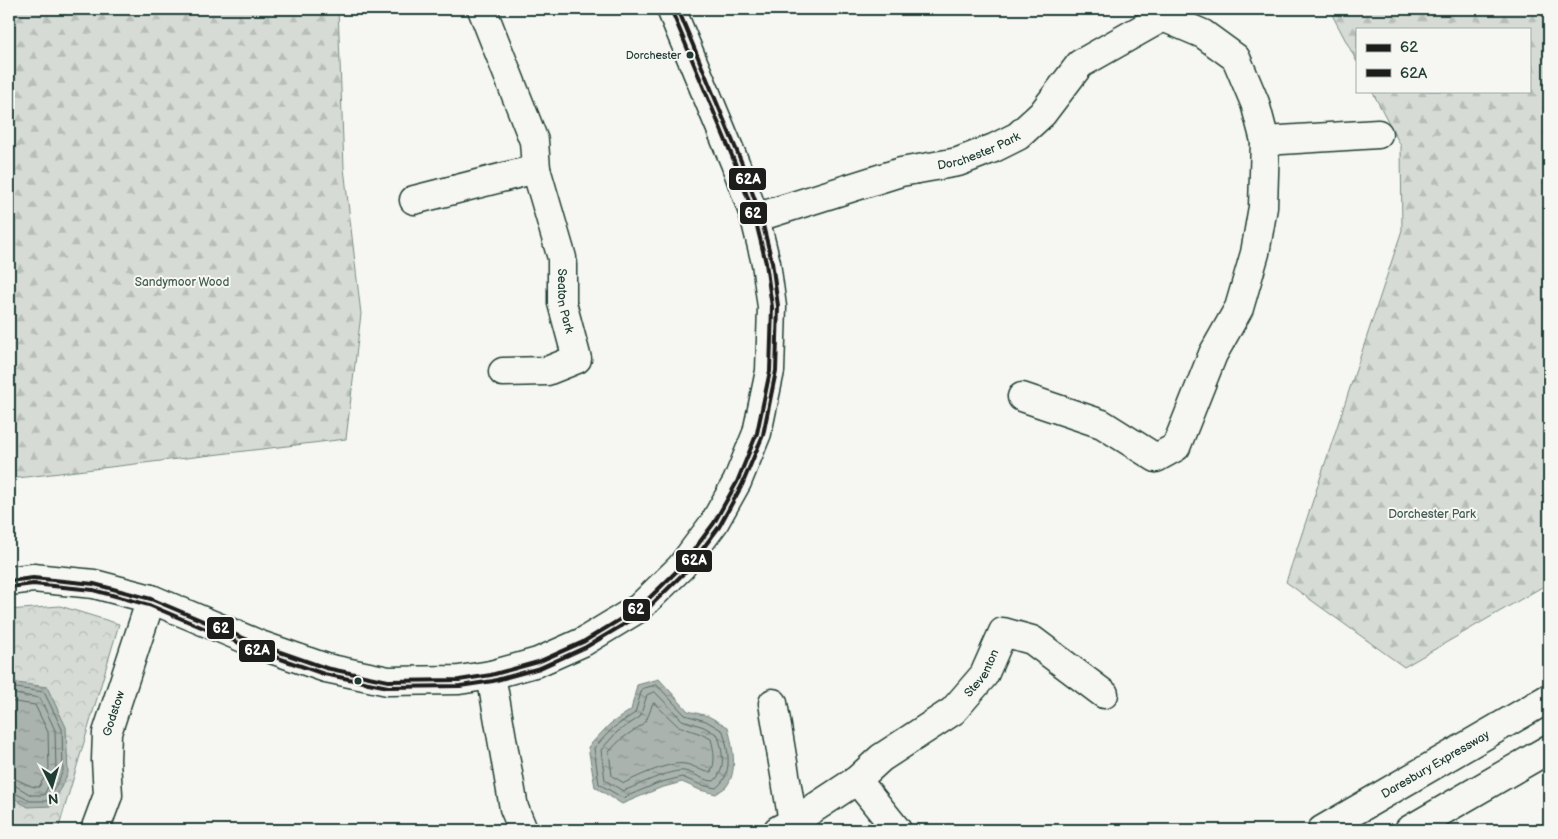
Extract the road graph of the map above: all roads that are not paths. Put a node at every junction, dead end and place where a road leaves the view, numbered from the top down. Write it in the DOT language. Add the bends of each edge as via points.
graph roads {
  1 [pos="672,9"];
  2 [pos="485,10"];
  3 [pos="1163,13"];
  4 [pos="1378,134"];
  5 [pos="1265,141"];
  6 [pos="536,169"];
  7 [pos="414,200"];
  8 [pos="755,218"];
  9 [pos="503,372"];
  10 [pos="1022,397"];
  11 [pos="9,581"];
  12 [pos="150,599"];
  13 [pos="491,675"];
  14 [pos="1104,694"];
  15 [pos="1549,698"];
  16 [pos="773,702"];
  17 [pos="1549,749"];
  18 [pos="857,780"];
  19 [pos="786,826"];
  20 [pos="95,830"];
  21 [pos="523,830"];
  22 [pos="897,830"];
  23 [pos="1322,830"];
  24 [pos="1409,830"];
  1 -- 8 [label="street"];
  2 -- 6 [label="street, Seaton Park" via="534,141"];
  3 -- 5 [label="street, Dorchester Park" via="1203,34 1236,58 1255,103"];
  3 -- 8 [label="street, Dorchester Park" via="1080,64 1042,114 1018,136 958,162 901,172"];
  4 -- 5 [label="street"];
  5 -- 10 [label="street, Dorchester Park" via="1263,208 1256,253 1239,308 1213,354 1176,447 1156,458 1102,424"];
  6 -- 7 [label="street"];
  6 -- 9 [label="street, Seaton Park" via="562,258 562,303 577,359 547,371"];
  8 -- 13 [label="street" via="772,307 770,371 757,433 737,482 714,523 681,567 639,608 583,642 538,662"];
  11 -- 12 [label="street" via="33,578 94,584"];
  12 -- 13 [label="street" via="260,645 326,668 388,681 459,680"];
  12 -- 20 [label="street, Godstow" via="107,733 108,795"];
  13 -- 21 [label="street" via="514,808"];
  14 -- 18 [label="street, Steventon" via="1032,640 1003,632 984,675 953,711 881,758"];
  15 -- 23 [label="street, Daresbury Expressway"];
  16 -- 19 [label="street, Steventon"];
  17 -- 24 [label="street"];
  18 -- 19 [label="street, Steventon"];
  18 -- 22 [label="street"];
}
